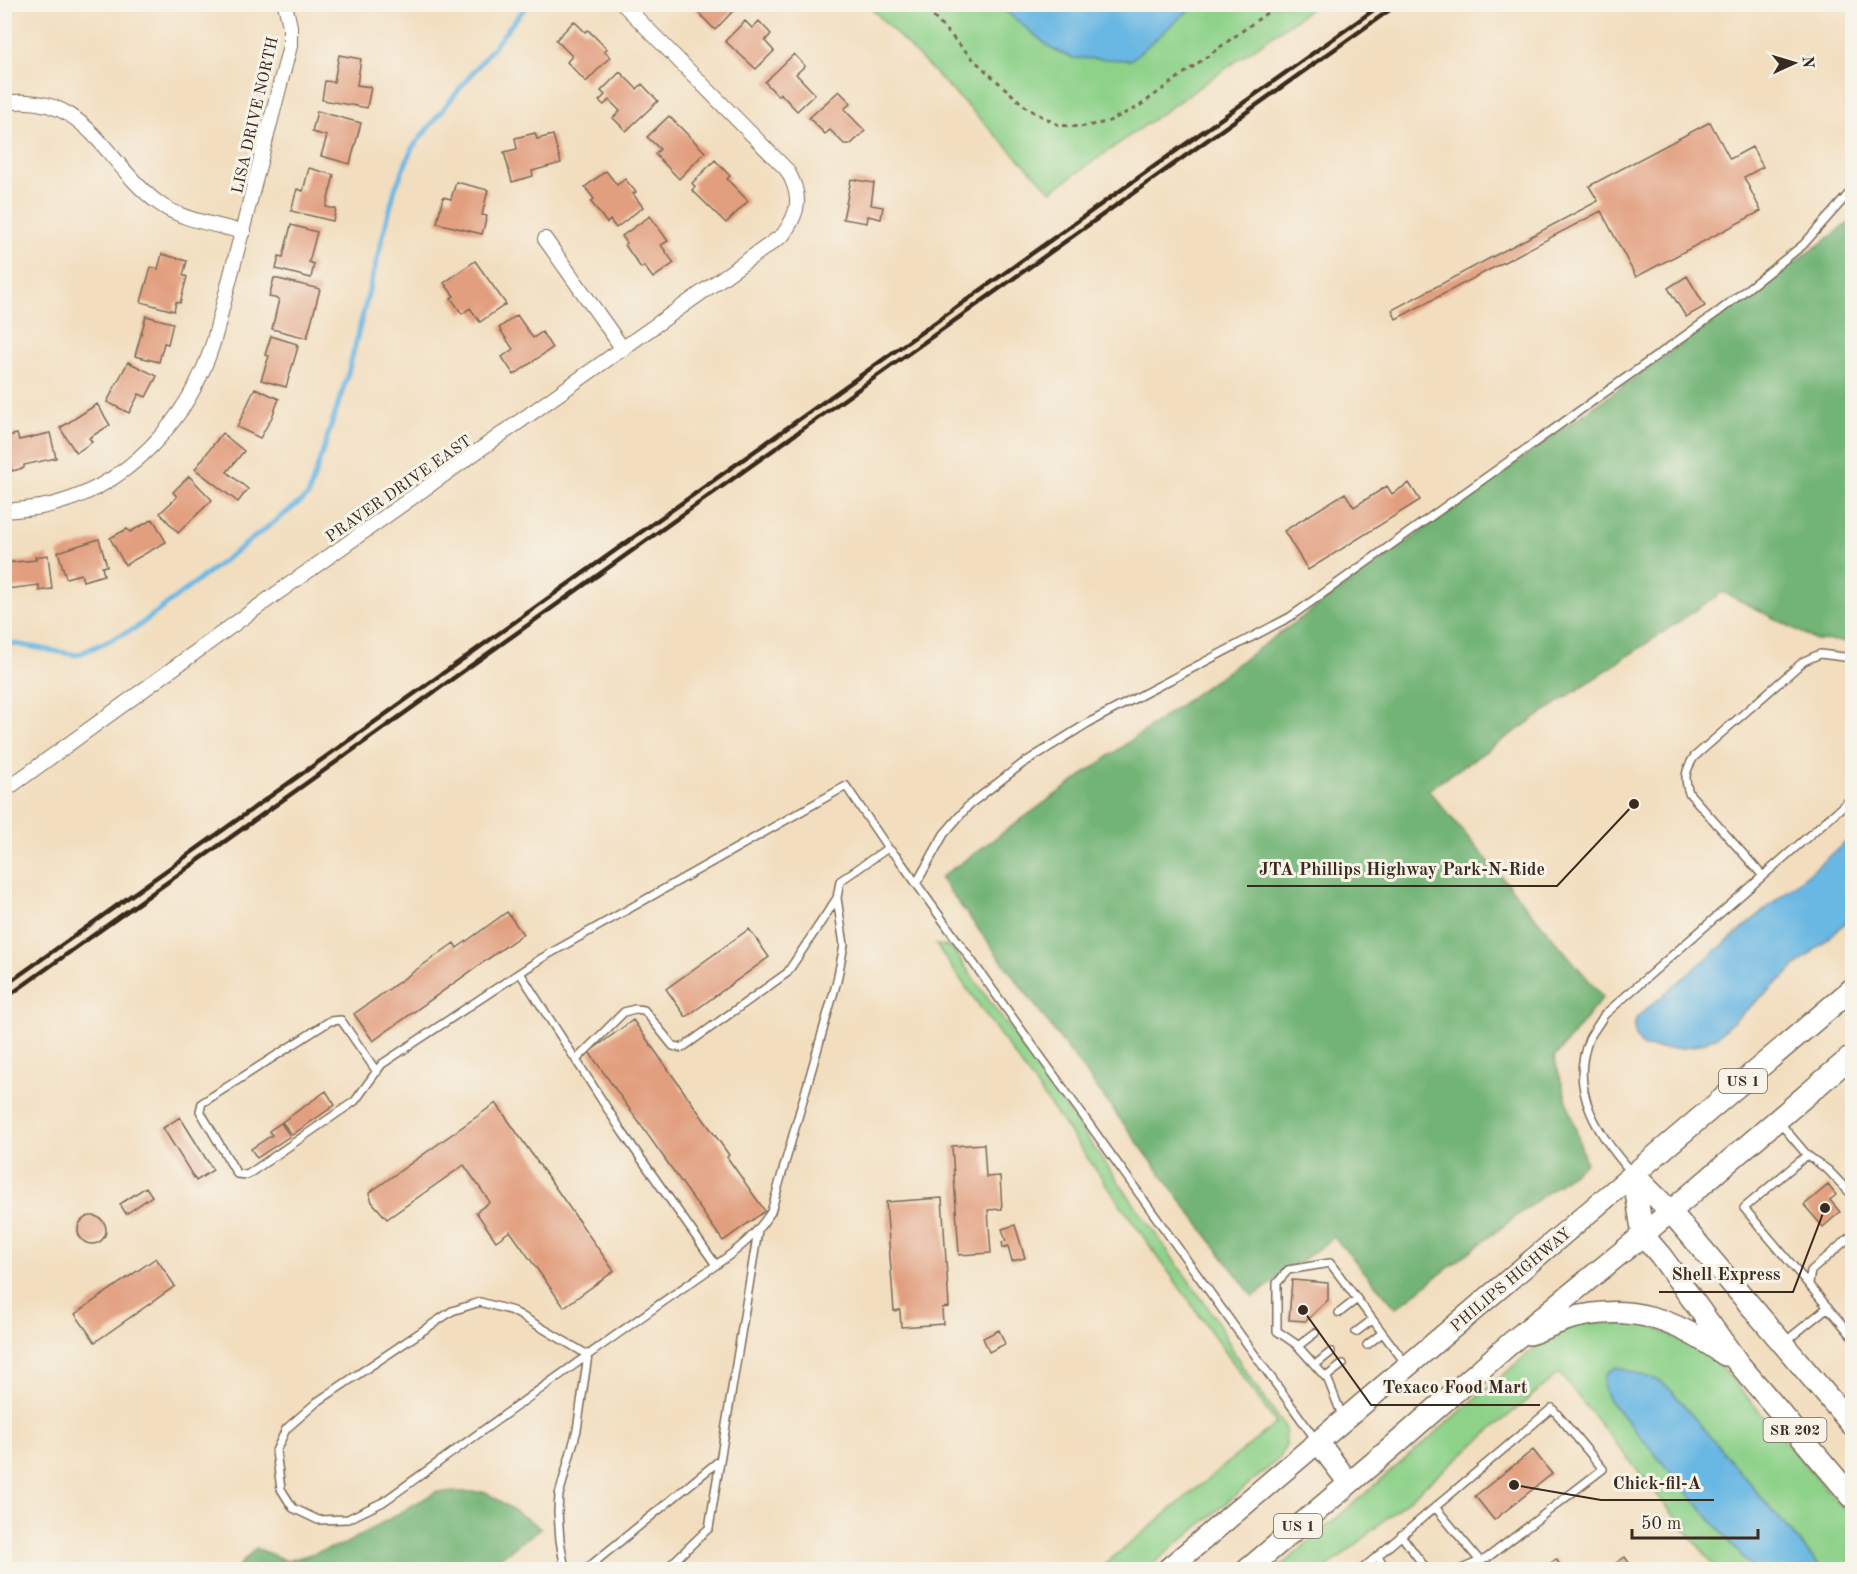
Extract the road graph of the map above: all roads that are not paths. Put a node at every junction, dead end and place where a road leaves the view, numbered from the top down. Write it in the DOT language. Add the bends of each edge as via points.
graph roads {
  1 [pos="285,4"];
  2 [pos="623,4"];
  3 [pos="4,103"];
  4 [pos="1852,190"];
  5 [pos="243,232"];
  6 [pos="545,239"];
  7 [pos="623,349"];
  8 [pos="4,511"];
  9 [pos="1852,658"];
  10 [pos="4,791"];
  11 [pos="1852,798"];
  12 [pos="888,848"];
  13 [pos="1763,876"];
  14 [pos="916,884"];
  15 [pos="837,898"];
  16 [pos="520,973"];
  17 [pos="1852,989"];
  18 [pos="1852,1056"];
  19 [pos="576,1060"];
  20 [pos="377,1071"];
  21 [pos="1777,1119"];
  22 [pos="1807,1155"];
  23 [pos="1633,1174"];
  24 [pos="1852,1195"];
  25 [pos="1670,1211"];
  26 [pos="758,1231"];
  27 [pos="1643,1235"];
  28 [pos="1852,1235"];
  29 [pos="716,1264"];
  30 [pos="1809,1283"];
  31 [pos="1357,1299"];
  32 [pos="1828,1307"];
  33 [pos="1339,1313"];
  34 [pos="1372,1320"];
  35 [pos="1852,1320"];
  36 [pos="1845,1326"];
  37 [pos="1356,1332"];
  38 [pos="1315,1333"];
  39 [pos="1382,1333"];
  40 [pos="1852,1336"];
  41 [pos="1513,1341"];
  42 [pos="1783,1344"];
  43 [pos="1367,1345"];
  44 [pos="1298,1346"];
  45 [pos="1331,1352"];
  46 [pos="588,1355"];
  47 [pos="1738,1363"];
  48 [pos="1343,1364"];
  49 [pos="1315,1365"];
  50 [pos="1407,1366"];
  51 [pos="1326,1377"];
  52 [pos="1344,1420"];
  53 [pos="1852,1425"];
  54 [pos="1318,1442"];
  55 [pos="720,1461"];
  56 [pos="1349,1484"];
  57 [pos="1852,1497"];
  58 [pos="1435,1507"];
  59 [pos="1401,1535"];
  60 [pos="1377,1556"];
  61 [pos="1480,1560"];
  62 [pos="565,1569"];
  63 [pos="585,1569"];
  64 [pos="665,1569"];
  65 [pos="1167,1569"];
  66 [pos="1247,1569"];
  67 [pos="1361,1569"];
  68 [pos="1388,1569"];
  69 [pos="1427,1569"];
  70 [pos="1459,1569"];
  1 -- 5 [label="street, LISA DRIVE NORTH" via="290,46"];
  2 -- 7 [label="street, PRAVER DRIVE EAST" via="787,170 795,184 798,203 794,219 783,235"];
  3 -- 5 [label="street" via="40,102 72,115 158,203 180,215"];
  4 -- 14 [label="lane" via="1803,245 1718,312 1290,617 1088,723 1022,764 969,805 944,834"];
  5 -- 8 [label="street, LISA DRIVE NORTH" via="209,355 188,400 160,438 137,461 94,488 65,501"];
  6 -- 7 [label="street"];
  7 -- 10 [label="street, PRAVER DRIVE EAST"];
  9 -- 13 [label="lane" via="1820,654 1804,661 1694,757 1688,767 1684,780 1689,793"];
  11 -- 13 [label="lane"];
  12 -- 14 [label="lane"];
  12 -- 15 [label="lane" via="840,881"];
  12 -- 16 [label="lane" via="846,786"];
  13 -- 23 [label="lane" via="1604,1015 1589,1039 1583,1065 1584,1100 1595,1123"];
  14 -- 54 [label="lane"];
  15 -- 19 [label="lane" via="787,973 682,1048 673,1046 644,1010 635,1009 624,1012"];
  15 -- 26 [label="lane" via="844,945 837,981 771,1212"];
  16 -- 19 [label="lane"];
  16 -- 20 [label="lane"];
  17 -- 23 [label="main road, PHILIPS HIGHWAY / US 1"];
  18 -- 21 [label="main road, US 1"];
  19 -- 29 [label="lane"];
  20 -- 20 [label="lane" via="355,1101 247,1175 237,1174 200,1111 202,1103 330,1021 341,1020"];
  21 -- 22 [label="lane"];
  21 -- 25 [label="main road, US 1"];
  22 -- 24 [label="lane"];
  22 -- 30 [label="lane" via="1744,1208"];
  23 -- 25 [label="main road, SR 202"];
  23 -- 27 [label="main road"];
  23 -- 50 [label="main road, PHILIPS HIGHWAY / US 1"];
  25 -- 27 [label="main road, US 1"];
  25 -- 42 [label="main road, SR 202"];
  26 -- 29 [label="lane"];
  26 -- 55 [label="lane"];
  27 -- 41 [label="main road, US 1"];
  27 -- 47 [label="main road, SR 202"];
  28 -- 30 [label="lane" via="1810,1271"];
  29 -- 46 [label="lane"];
  30 -- 32 [label="lane"];
  31 -- 33 [label="lane"];
  31 -- 34 [label="lane"];
  31 -- 44 [label="lane" via="1330,1263 1288,1270 1277,1283 1277,1331"];
  32 -- 36 [label="lane"];
  32 -- 42 [label="lane"];
  34 -- 37 [label="lane"];
  34 -- 39 [label="lane"];
  35 -- 36 [label="lane"];
  36 -- 40 [label="lane"];
  38 -- 44 [label="lane"];
  39 -- 43 [label="lane"];
  39 -- 50 [label="lane"];
  41 -- 47 [label="main road" via="1570,1319 1636,1313 1676,1324"];
  41 -- 56 [label="main road, US 1"];
  42 -- 53 [label="main road, SR 202"];
  44 -- 49 [label="lane"];
  45 -- 49 [label="lane"];
  46 -- 46 [label="lane" via="383,1502 348,1519 318,1520 293,1508 281,1489 276,1451 286,1428 317,1402 452,1311 480,1302 513,1311"];
  46 -- 62 [label="lane" via="578,1430 559,1495"];
  47 -- 57 [label="main road, SR 202"];
  48 -- 51 [label="lane"];
  49 -- 51 [label="lane"];
  50 -- 52 [label="main road, PHILIPS HIGHWAY / US 1"];
  51 -- 52 [label="lane"];
  52 -- 54 [label="main road, PHILIPS HIGHWAY / US 1"];
  54 -- 56 [label="main road"];
  54 -- 65 [label="main road, PHILIPS HIGHWAY / US 1"];
  55 -- 63 [label="lane"];
  55 -- 64 [label="lane" via="709,1528"];
  56 -- 66 [label="main road, US 1"];
  58 -- 59 [label="lane"];
  58 -- 61 [label="lane"];
  58 -- 61 [label="lane" via="1552,1408 1603,1469"];
  59 -- 60 [label="lane"];
  59 -- 69 [label="lane"];
  60 -- 67 [label="lane"];
  60 -- 68 [label="lane"];
  61 -- 70 [label="lane"];
}
